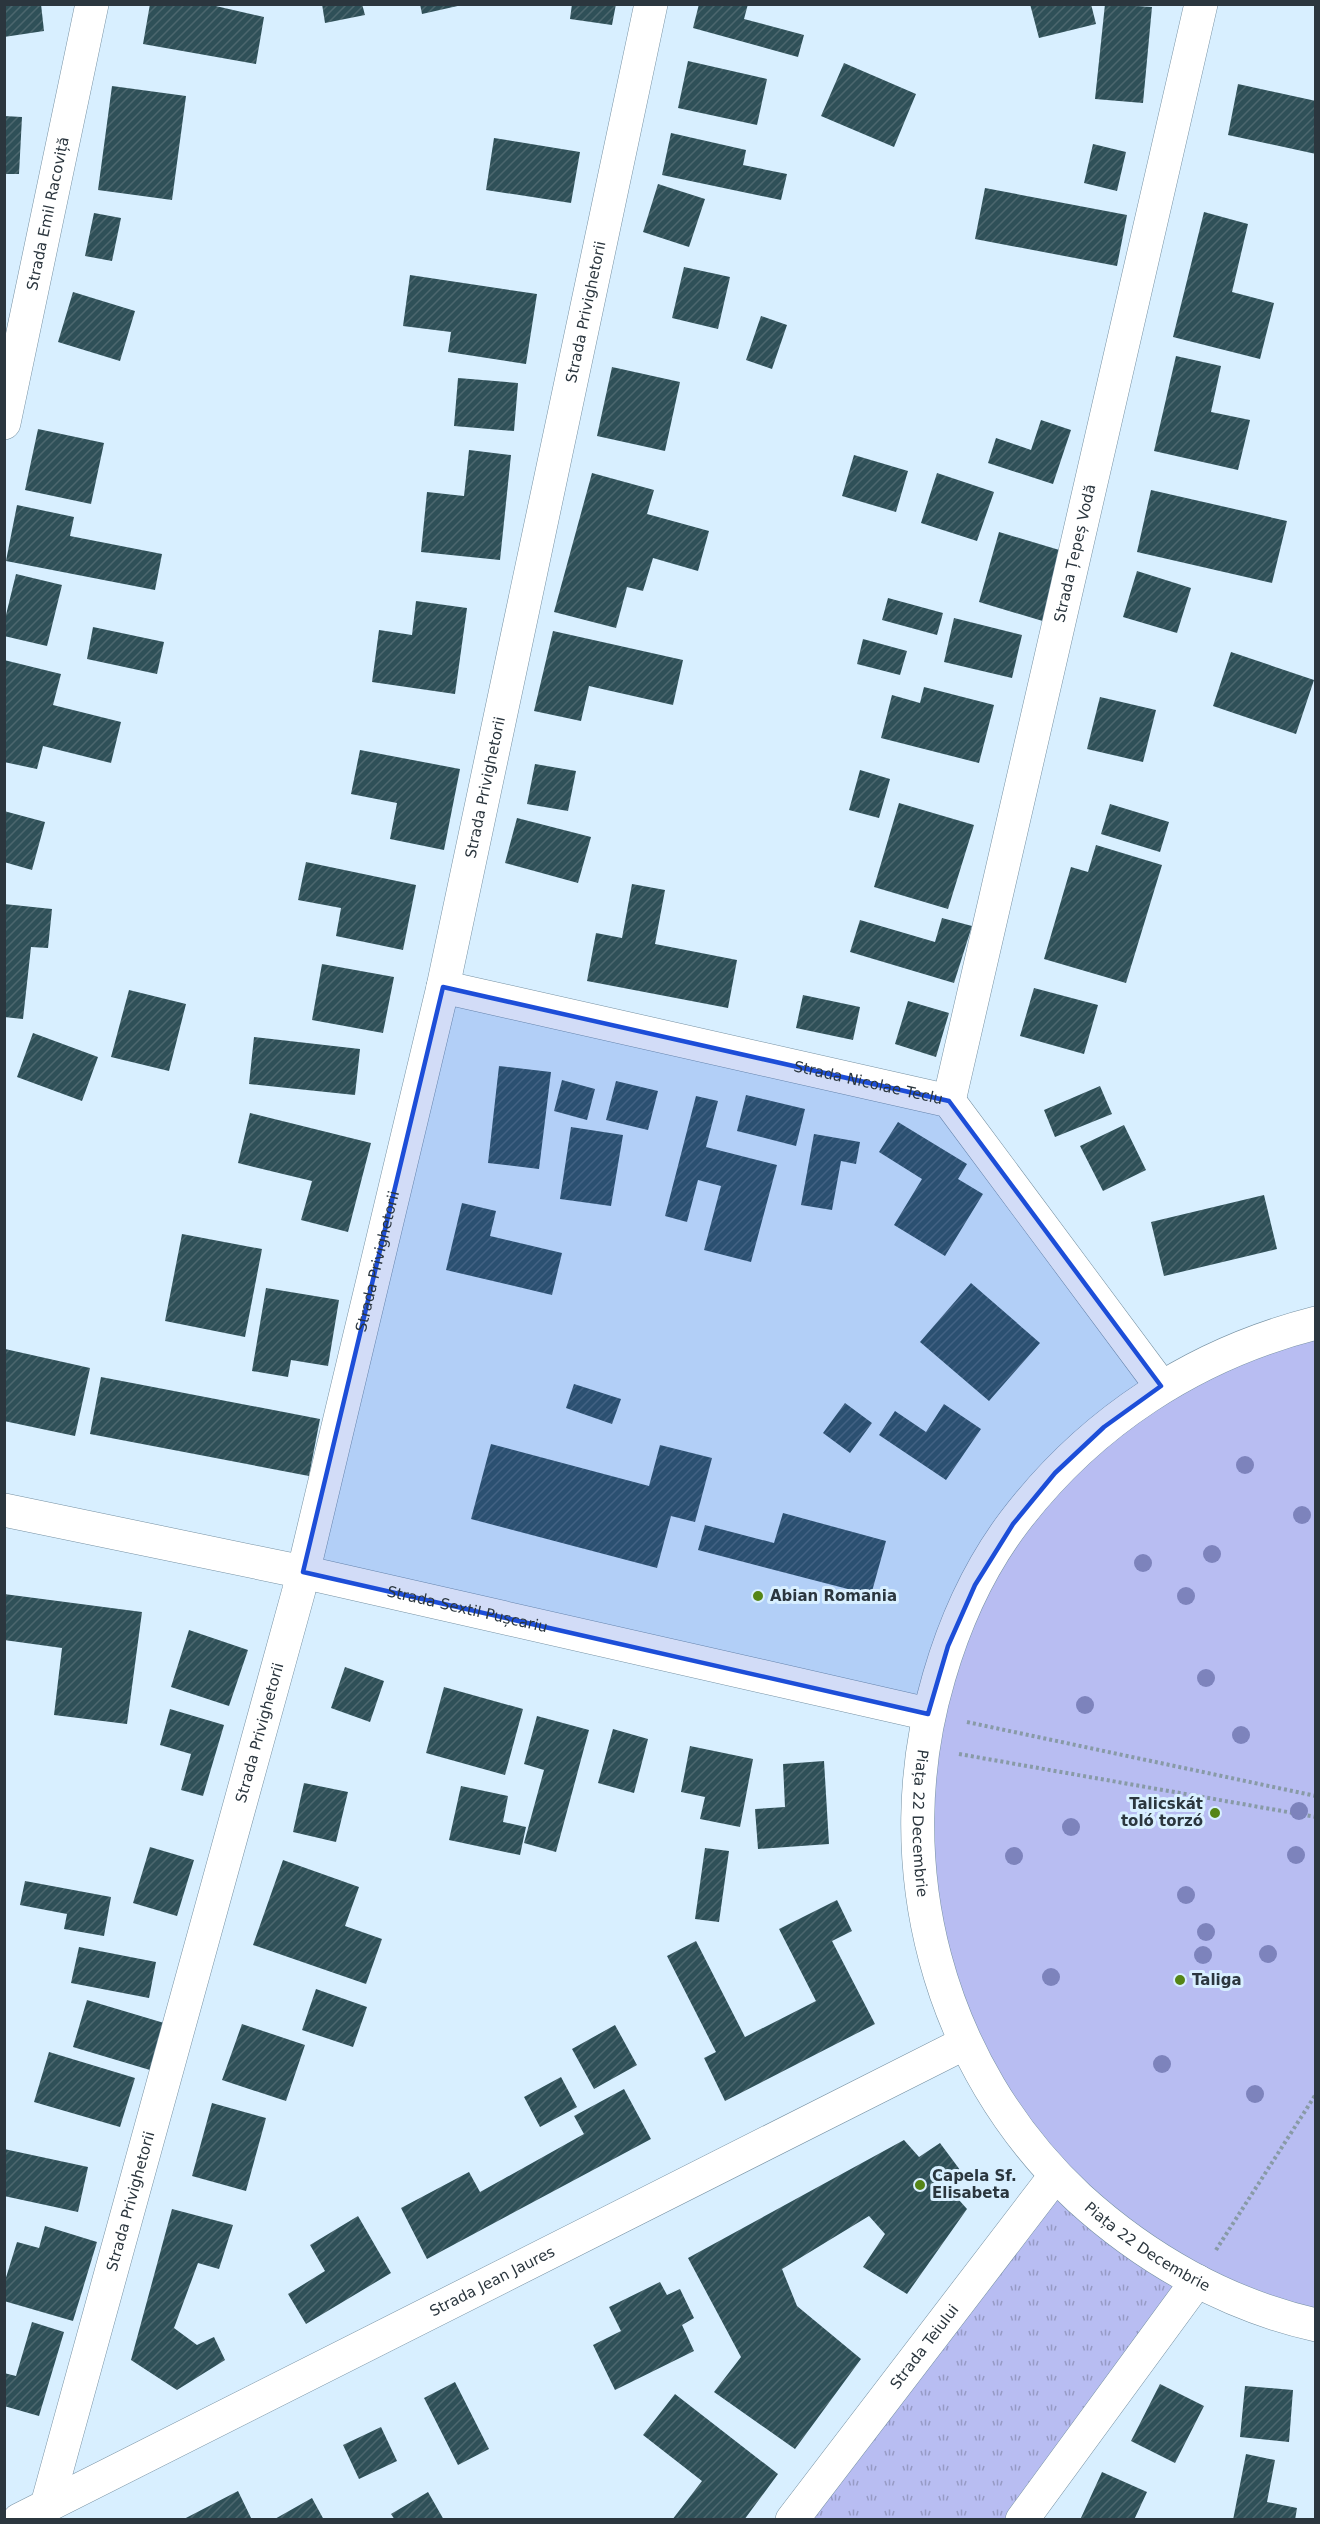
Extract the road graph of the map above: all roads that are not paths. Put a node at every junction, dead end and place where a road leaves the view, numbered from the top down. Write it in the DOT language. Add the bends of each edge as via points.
graph roads {
  1 [pos="92,4"];
  2 [pos="651,4"];
  3 [pos="1201,4"];
  4 [pos="4,423"];
  5 [pos="442,987"];
  6 [pos="949,1101"];
  7 [pos="1316,1323"];
  8 [pos="1161,1386"];
  9 [pos="4,1510"];
  10 [pos="303,1572"];
  11 [pos="928,1714"];
  12 [pos="965,2043"];
  13 [pos="1055,2176"];
  14 [pos="1197,2281"];
  15 [pos="1316,2325"];
  16 [pos="33,2512"];
  17 [pos="792,2520"];
  18 [pos="1022,2520"];
  1 -- 4 [label="street, Strada Emil Racoviță"];
  2 -- 5 [label="street, Strada Privighetorii"];
  3 -- 6 [label="street, Strada Țepeș Vodă"];
  5 -- 6 [label="street, Strada Nicolae Teclu"];
  5 -- 10 [label="street, Strada Privighetorii"];
  6 -- 8 [label="street, Strada Nicolae Teclu"];
  7 -- 8 [label="street, Piața 22 Decembrie" via="1217,1356"];
  8 -- 11 [label="street, Piața 22 Decembrie" via="1104,1427 1055,1473 1013,1524 970,1595 948,1646"];
  9 -- 10 [label="street, Strada Sextil Pușcariu"];
  10 -- 11 [label="street, Strada Sextil Pușcariu"];
  10 -- 16 [label="street, Strada Privighetorii"];
  11 -- 12 [label="street, Piața 22 Decembrie" via="918,1781 920,1888 931,1948"];
  12 -- 13 [label="street, Piața 22 Decembrie" via="988,2087"];
  12 -- 16 [label="street, Strada Jean Jaures"];
  13 -- 14 [label="street, Piața 22 Decembrie" via="1106,2223"];
  13 -- 17 [label="street, Strada Teiului"];
  14 -- 15 [label="street, Piața 22 Decembrie" via="1256,2307"];
  14 -- 18 [label="street"];
}
